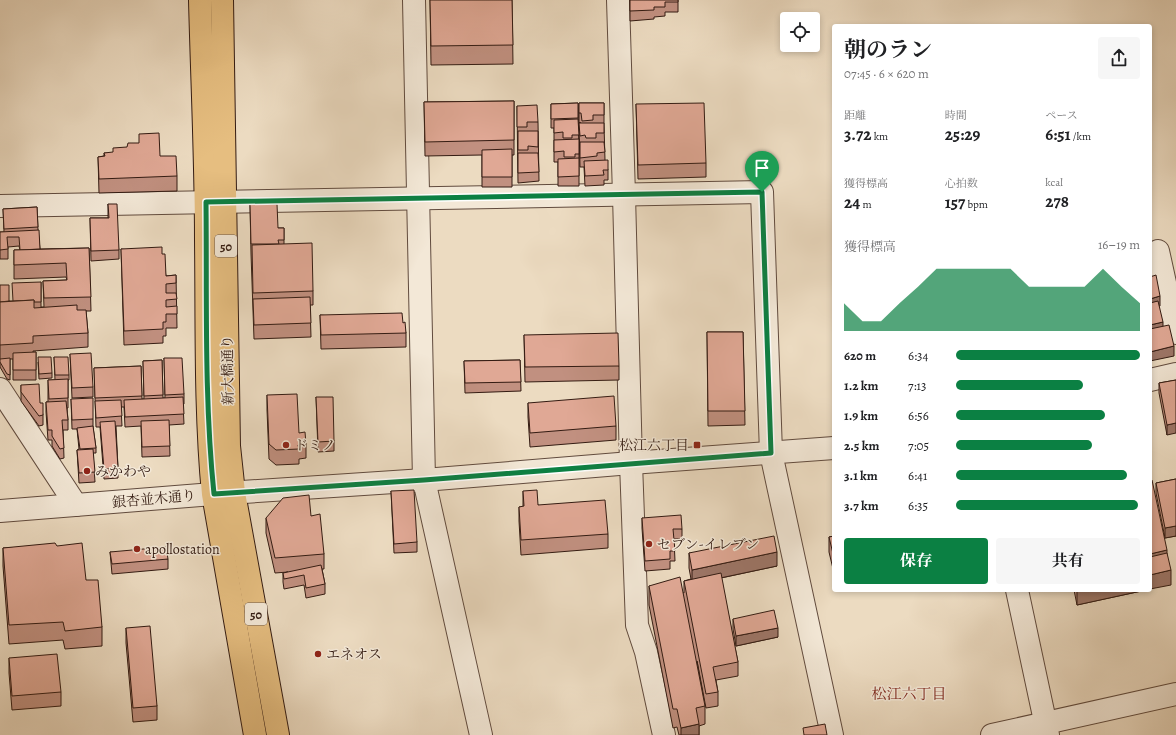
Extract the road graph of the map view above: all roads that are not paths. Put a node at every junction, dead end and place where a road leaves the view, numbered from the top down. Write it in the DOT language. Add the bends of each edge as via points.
graph roads {
  1 [pos="200,0"];
  2 [pos="222,0"];
  3 [pos="414,0"];
  4 [pos="618,0"];
  5 [pos="624,195"];
  6 [pos="418,198"];
  7 [pos="215,202"];
  8 [pos="0,206"];
  9 [pos="1158,251"];
  10 [pos="1176,333"];
  11 [pos="1176,374"];
  12 [pos="1152,380"];
  13 [pos="0,390"];
  14 [pos="832,448"];
  15 [pos="771,453"];
  16 [pos="631,463"];
  17 [pos="424,480"];
  18 [pos="224,493"];
  19 [pos="76,505"];
  20 [pos="0,512"];
  21 [pos="1016,592"];
  22 [pos="1176,694"];
  23 [pos="1047,729"];
  24 [pos="255,735"];
  25 [pos="278,735"];
  26 [pos="481,735"];
  27 [pos="664,735"];
  28 [pos="832,735"];
  29 [pos="992,735"];
  1 -- 7 [label="main road, 新大橋通り / 50"];
  2 -- 7 [label="main road, 新大橋通り / 50"];
  3 -- 6 [label="street"];
  4 -- 5 [label="street"];
  5 -- 6 [label="street"];
  5 -- 15 [label="street" via="762,192"];
  5 -- 16 [label="street"];
  6 -- 7 [label="street"];
  6 -- 17 [label="street"];
  7 -- 8 [label="street"];
  7 -- 18 [label="main road, 新大橋通り / 50" via="230,446"];
  9 -- 10 [label="street"];
  11 -- 12 [label="street"];
  13 -- 19 [label="street"];
  14 -- 15 [label="street, 銀杏並木通り"];
  15 -- 16 [label="street, 銀杏並木通り"];
  15 -- 28 [label="street"];
  16 -- 17 [label="street, 銀杏並木通り"];
  16 -- 27 [label="street" via="637,625 646,652"];
  17 -- 18 [label="street, 銀杏並木通り"];
  17 -- 26 [label="street"];
  18 -- 19 [label="street, 銀杏並木通り"];
  18 -- 24 [label="main road, 新大橋通り / 50"];
  18 -- 25 [label="main road, 新大橋通り / 50"];
  19 -- 20 [label="street, 銀杏並木通り"];
  21 -- 23 [label="street"];
  22 -- 23 [label="street"];
  23 -- 29 [label="street"];
}
